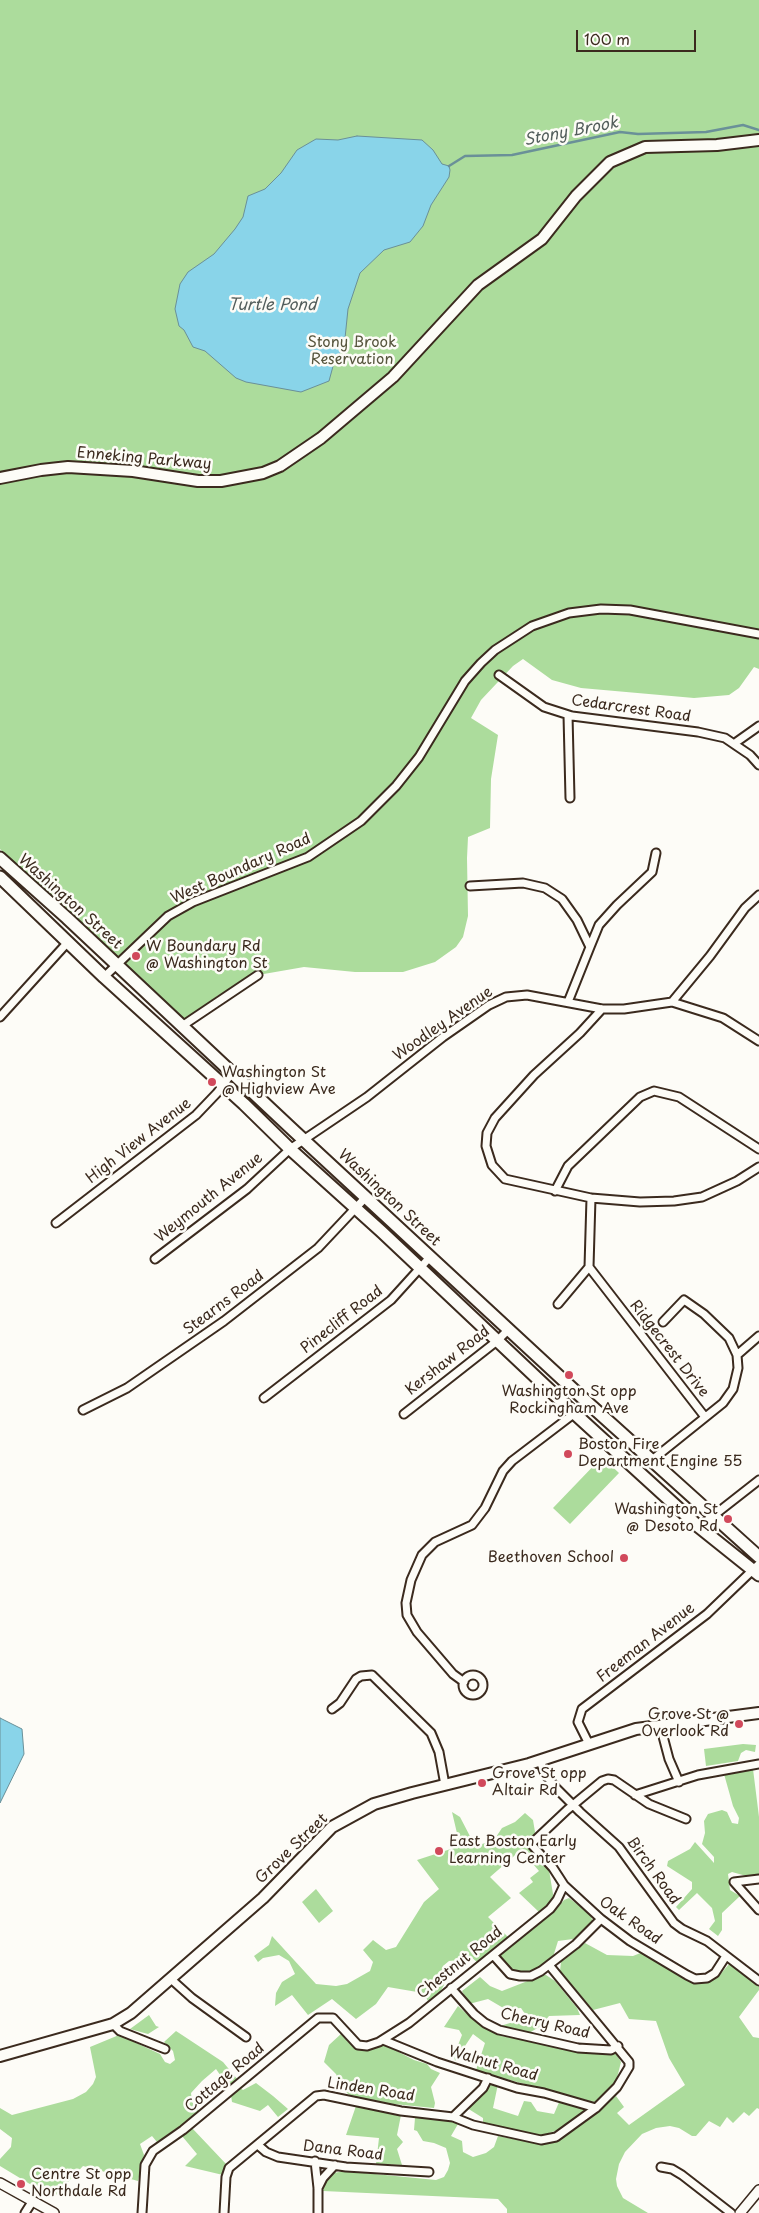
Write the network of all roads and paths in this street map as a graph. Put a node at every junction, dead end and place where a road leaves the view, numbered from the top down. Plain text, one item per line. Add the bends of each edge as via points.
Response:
1 (759, 140) edge
2 (0, 478) edge
3 (759, 634) edge
4 (499, 675) dead end
5 (568, 715) junction
6 (759, 726) edge
7 (735, 743) junction
8 (759, 765) edge
9 (570, 798) dead end
10 (656, 853) dead end
11 (0, 858) edge
12 (0, 877) edge
13 (470, 886) dead end
14 (759, 895) edge
15 (68, 942) junction
16 (590, 947) junction
17 (117, 965) junction
18 (258, 975) dead end
19 (104, 977) junction
20 (568, 1002) junction
21 (672, 1002) junction
22 (602, 1009) junction
23 (0, 1017) edge
24 (182, 1026) junction
25 (759, 1042) edge
26 (232, 1073) junction
27 (223, 1085) junction
28 (304, 1141) junction
29 (290, 1149) junction
30 (759, 1149) edge
31 (759, 1167) edge
32 (555, 1190) junction
33 (366, 1197) junction
34 (592, 1198) junction
35 (355, 1210) junction
36 (56, 1223) dead end
37 (430, 1257) junction
38 (154, 1259) dead end
39 (589, 1267) junction
40 (420, 1269) junction
41 (558, 1304) dead end
42 (663, 1322) dead end
43 (509, 1330) junction
44 (759, 1336) edge
45 (497, 1341) junction
46 (737, 1355) junction
47 (264, 1398) dead end
48 (588, 1403) junction
49 (83, 1410) dead end
50 (574, 1413) junction
51 (404, 1414) dead end
52 (705, 1417) junction
53 (652, 1460) junction
54 (759, 1480) edge
55 (714, 1516) junction
56 (699, 1527) junction
57 (759, 1557) edge
58 (757, 1570) edge
59 (464, 1682) dead end
60 (332, 1709) dead end
61 (759, 1713) edge
62 (660, 1725) junction
63 (589, 1744) junction
64 (540, 1761) junction
65 (759, 1764) edge
66 (679, 1782) junction
67 (445, 1785) junction
68 (635, 1796) junction
69 (572, 1805) junction
70 (686, 1820) dead end
71 (759, 1879) edge
72 (564, 1885) junction
73 (759, 1910) edge
74 (600, 1919) junction
75 (493, 1955) junction
76 (726, 1956) junction
77 (549, 1965) junction
78 (172, 1980) junction
79 (759, 1981) edge
80 (451, 1988) junction
81 (113, 2024) junction
82 (246, 2037) dead end
83 (384, 2040) junction
84 (361, 2046) joint
85 (618, 2046) junction
86 (165, 2050) dead end
87 (0, 2056) edge
88 (488, 2078) junction
89 (596, 2108) junction
90 (453, 2117) junction
91 (258, 2146) junction
92 (315, 2162) junction
93 (335, 2165) junction
94 (661, 2167) dead end
95 (429, 2172) dead end
96 (0, 2183) edge
97 (318, 2188) junction
98 (759, 2190) edge
99 (32, 2202) junction
100 (25, 2213) edge
101 (54, 2213) edge
102 (142, 2213) edge
103 (224, 2213) edge
104 (318, 2213) edge
105 (730, 2213) edge
106 (740, 2213) edge

1 - 2 main road, Enneking Parkway via 645,146 610,162 542,238 478,285 394,376 320,438 280,466 221,481 68,467
3 - 17 street, West Boundary Road via 630,610 569,613 532,626 496,650 470,675 419,757 396,786 361,820 308,857 193,902 168,916
4 - 5 street, Cedarcrest Road via 544,707
5 - 7 street, Cedarcrest Road via 698,732
5 - 9 street
6 - 7 street
7 - 8 street, Cedarcrest Road
10 - 16 street via 652,872 599,925
11 - 17 main road, Washington Street
12 - 15 main road, Washington Street
13 - 16 street via 523,883 545,888 562,899
14 - 21 street via 745,908
15 - 19 main road, Washington Street
15 - 23 street
16 - 20 street
17 - 19 street, West Boundary Road
17 - 24 main road, Washington Street
18 - 24 street
19 - 27 main road, Washington Street
20 - 22 street, Woodley Avenue
20 - 28 street, Woodley Avenue via 527,995 506,997 489,1005
21 - 22 street, Woodley Avenue
21 - 25 street, Woodley Avenue via 723,1018
22 - 32 street via 534,1075 495,1118 487,1133 486,1146 492,1164 505,1179
24 - 26 main road, Washington Street
26 - 27 street, High View Avenue
26 - 28 main road, Washington Street
27 - 29 main road, Washington Street
27 - 36 street, High View Avenue via 196,1115
28 - 29 street, Weymouth Avenue
28 - 33 main road, Washington Street
29 - 35 main road, Washington Street
29 - 38 street, Weymouth Avenue via 248,1189
30 - 32 street via 679,1096 654,1091 640,1097 575,1159
31 - 34 street via 702,1197 640,1202
32 - 34 street
33 - 35 street, Stearns Road
33 - 37 main road, Washington Street
34 - 39 street
35 - 40 main road, Washington Street
35 - 49 street, Stearns Road via 318,1248 224,1321 134,1383
37 - 40 street, Pinecliff Road
37 - 43 main road, Washington Street
39 - 41 street
39 - 52 street, Ridgecrest Drive
40 - 45 main road, Washington Street
40 - 47 street, Pinecliff Road via 391,1300
42 - 46 street via 684,1300 729,1338
43 - 45 street, Kershaw Road
43 - 48 main road, Washington Street
44 - 46 street
45 - 50 main road, Washington Street
45 - 51 street, Kershaw Road
46 - 52 street via 738,1368 733,1389 723,1403
48 - 50 street
48 - 53 main road, Washington Street
50 - 56 main road, Washington Street
50 - 59 street via 512,1461 503,1472 486,1508 472,1525 435,1542 422,1555 411,1580 407,1615 416,1632
52 - 53 street, Ridgecrest Drive
53 - 55 main road, Washington Street
54 - 55 street
55 - 56 street
55 - 57 main road, Washington Street
56 - 58 main road, Washington Street
58 - 63 street, Freeman Avenue via 707,1614 582,1710 578,1722
60 - 67 street via 356,1679 372,1675 431,1733 439,1752
61 - 62 main road, Grove Street
62 - 63 main road, Grove Street
62 - 66 street via 667,1755
63 - 64 main road, Grove Street
64 - 67 main road, Grove Street
64 - 69 street, Birch Road via 552,1784
65 - 66 street via 698,1775
66 - 68 street
67 - 78 main road, Grove Street via 374,1804 332,1827 263,1898
68 - 69 street via 608,1779
68 - 70 street
69 - 72 street, Oak Road via 531,1844
69 - 76 street, Birch Road via 620,1847 674,1922 707,1940
71 - 73 street via 734,1882
72 - 74 street, Oak Road
72 - 75 street, Chestnut Road via 550,1908
74 - 76 street, Oak Road via 636,1945 694,1978 707,1978 715,1973
74 - 77 street
75 - 77 street via 515,1976 530,1976
75 - 80 street, Chestnut Road
76 - 79 street, Birch Road
77 - 85 street
78 - 81 main road, Grove Street
78 - 82 street
80 - 83 street, Chestnut Road
80 - 85 street, Cherry Road via 474,2014 499,2030 578,2048 611,2050
81 - 86 street via 120,2031
81 - 87 main road, Grove Street
83 - 84 street, Chestnut Road
83 - 88 street, Walnut Road via 430,2060
84 - 102 street, Cottage Road via 352,2041 333,2018 318,2018 184,2130 153,2151 145,2165
85 - 89 street via 629,2067 617,2087
88 - 89 street, Walnut Road
88 - 90 street
89 - 90 street, Linden Road via 547,2140 473,2125
90 - 91 street, Linden Road via 401,2111 320,2095 312,2098
91 - 92 street, Dana Road via 274,2156
91 - 103 street, Linden Road via 227,2171
92 - 93 street, Dana Road
92 - 97 street
93 - 95 street, Dana Road
93 - 97 street
94 - 105 street via 682,2175
96 - 99 street
97 - 104 street
98 - 106 street
99 - 100 street
99 - 101 street

